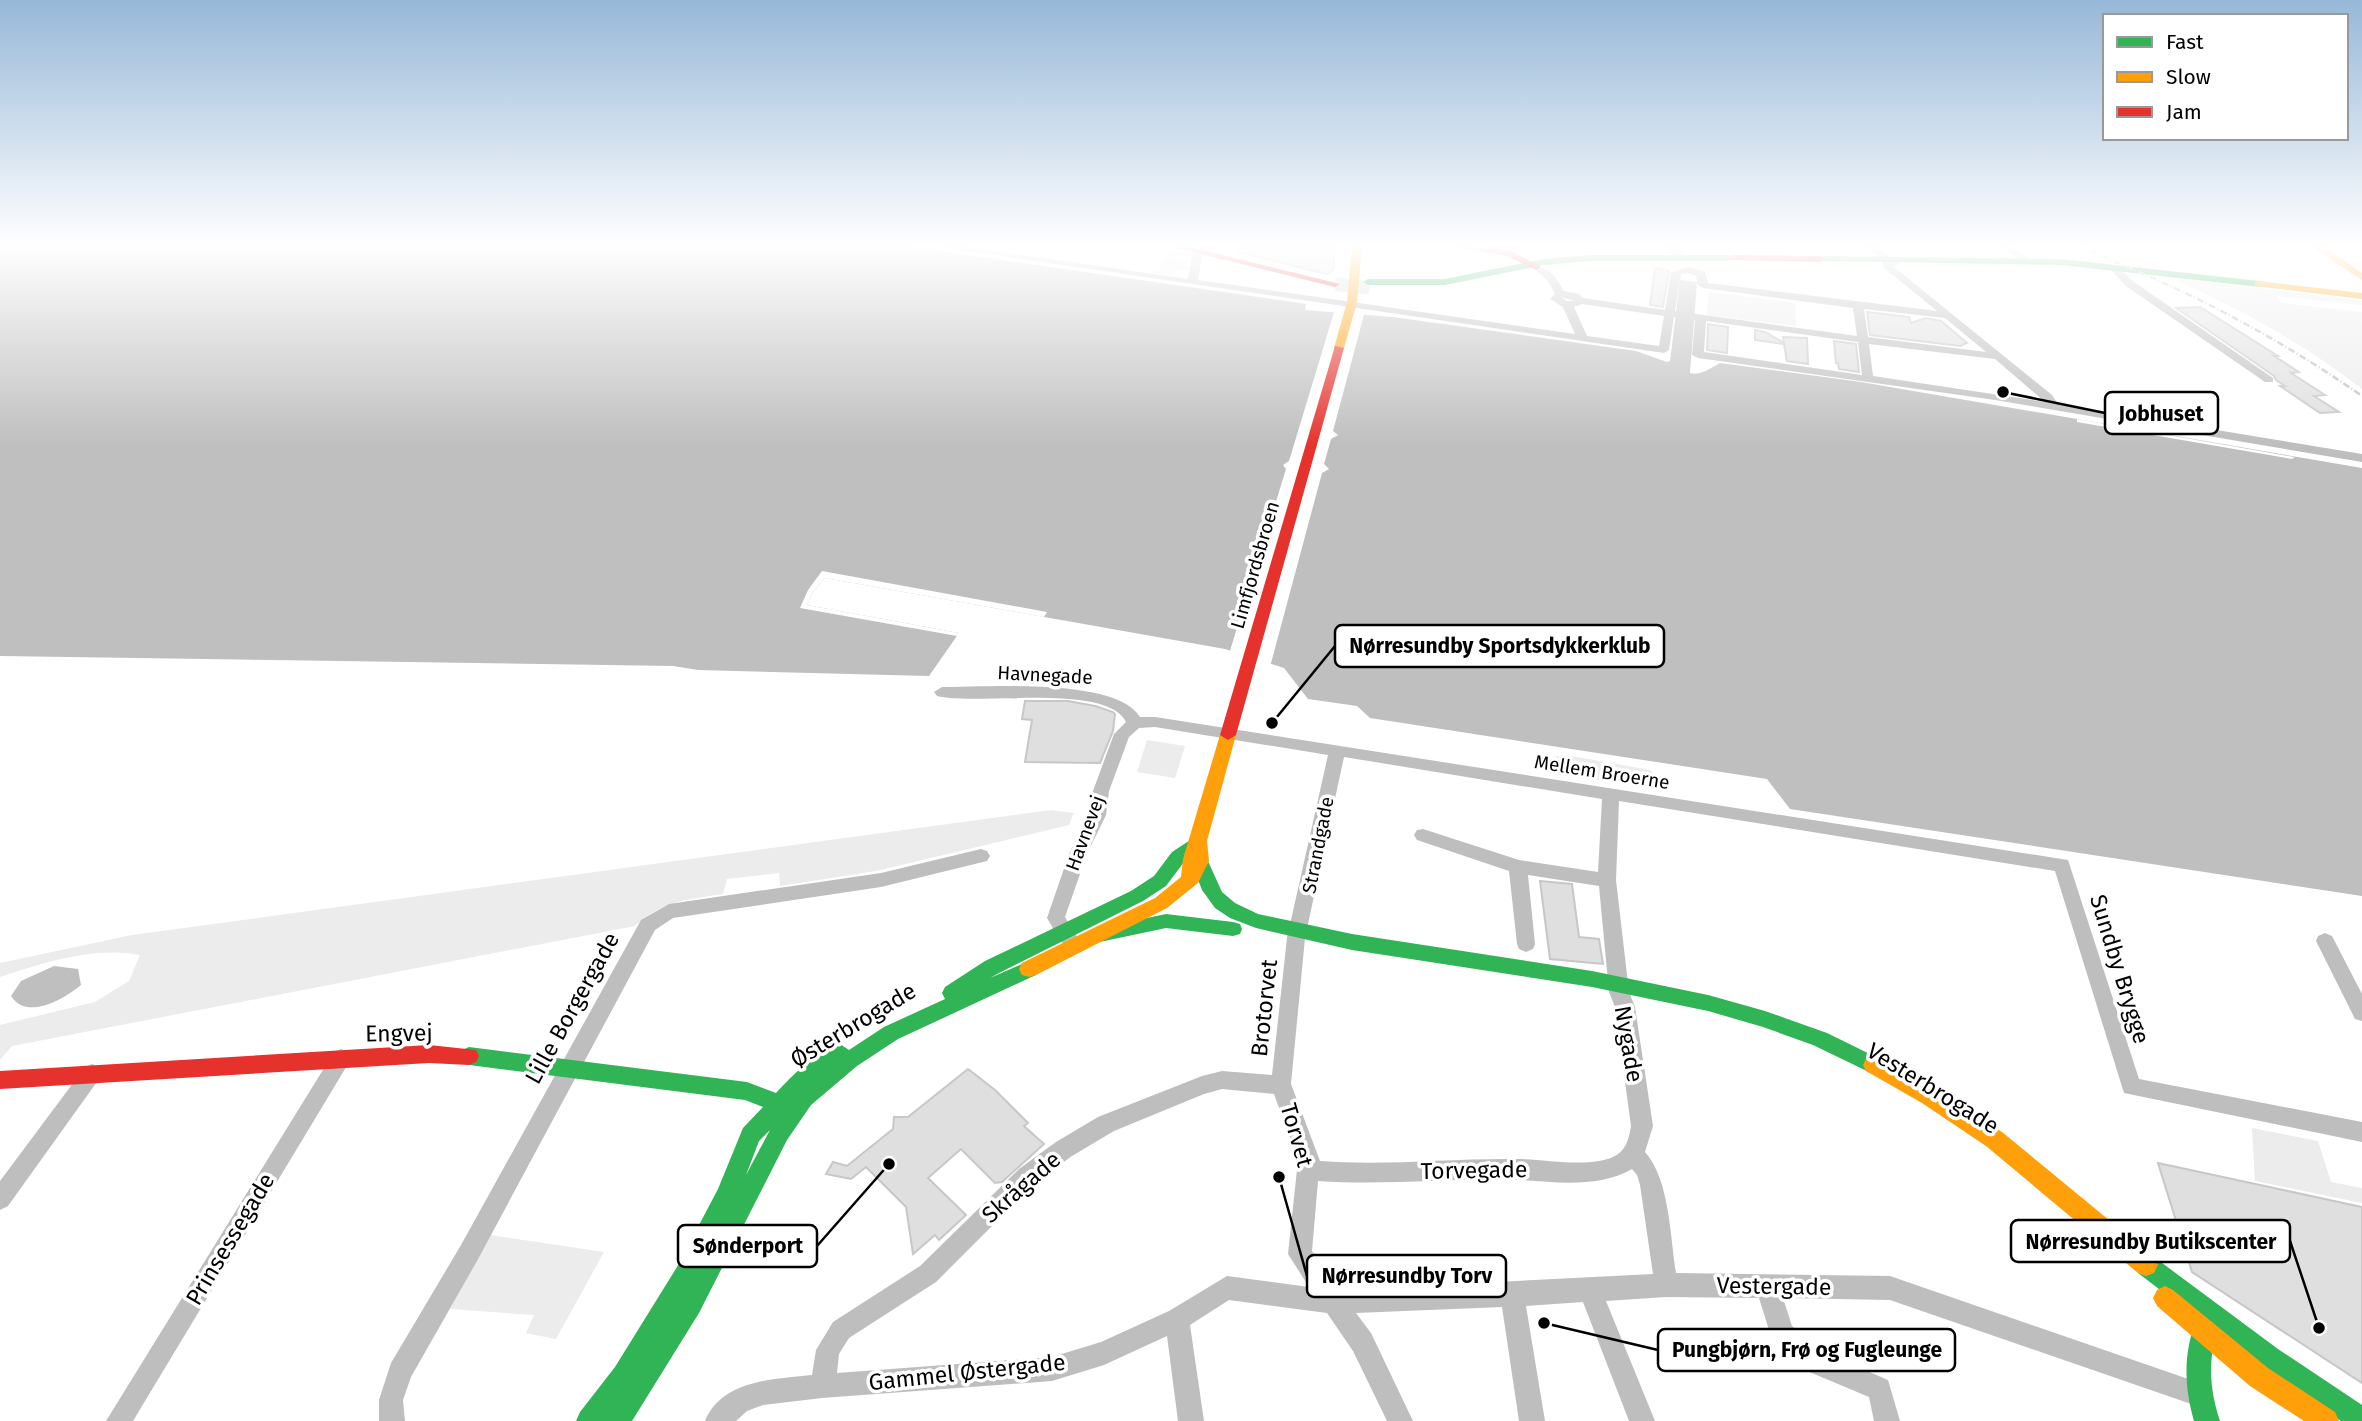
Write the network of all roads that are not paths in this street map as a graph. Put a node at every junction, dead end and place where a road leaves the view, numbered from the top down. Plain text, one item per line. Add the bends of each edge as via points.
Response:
1 (1349, 313) edge
2 (1407, 313) edge
3 (1572, 313) edge
4 (1671, 313) edge
5 (1673, 313) edge
6 (1858, 313) edge
7 (1932, 313) edge
8 (2172, 313) edge
9 (1949, 315) joint
10 (1698, 317) junction
11 (1583, 339) junction
12 (1862, 339) junction
13 (1997, 356) junction
14 (1868, 379) junction
15 (2269, 380) dead end
16 (2054, 407) junction
17 (2362, 458) edge
18 (942, 692) dead end
19 (1135, 723) junction
20 (1337, 752) junction
21 (1611, 795) junction
22 (1423, 835) dead end
23 (1198, 840) junction
24 (981, 856) dead end
25 (1201, 864) junction
26 (2062, 865) joint
27 (1518, 867) junction
28 (1607, 880) junction
29 (1195, 894) junction
30 (1233, 929) junction
31 (1297, 934) junction
32 (1095, 936) junction
33 (1069, 938) junction
34 (2325, 941) dead end
35 (1526, 944) dead end
36 (1619, 989) junction
37 (2362, 1013) edge
38 (341, 1058) junction
39 (569, 1067) junction
40 (92, 1073) junction
41 (0, 1080) edge
42 (1281, 1084) junction
43 (777, 1104) junction
44 (793, 1111) junction
45 (2362, 1132) edge
46 (1633, 1154) junction
47 (1309, 1170) junction
48 (0, 1199) edge
49 (1666, 1285) junction
50 (1767, 1286) junction
51 (1590, 1290) junction
52 (1512, 1295) junction
53 (1334, 1302) junction
54 (2209, 1314) junction
55 (1177, 1319) junction
56 (2204, 1333) junction
57 (822, 1386) junction
58 (2197, 1394) junction
59 (2362, 1420) edge
60 (119, 1421) edge
61 (392, 1421) edge
62 (589, 1421) edge
63 (618, 1421) edge
64 (718, 1421) edge
65 (1191, 1421) edge
66 (1401, 1421) edge
67 (1532, 1421) edge
68 (1642, 1421) edge
69 (1887, 1421) edge
70 (2207, 1421) edge
71 (2326, 1421) edge

1 - 23 main road, Limfjordsbroen
2 - 11 street
3 - 11 street
4 - 11 street via 1664,350
5 - 10 street
6 - 12 street
7 - 9 street
8 - 15 street
9 - 13 street
10 - 12 street
10 - 14 street via 1698,355
12 - 13 street
12 - 14 street
13 - 16 street
14 - 16 street
16 - 17 street
18 - 19 street, Havnegade via 1056,694 1103,700 1124,708
19 - 20 street, Mellem Broerne via 1155,722
19 - 33 street, Havnevej via 1122,734 1097,815 1056,918
20 - 21 street, Mellem Broerne
20 - 31 street, Strandgade
21 - 26 street, Mellem Broerne
21 - 28 street, Nygade
22 - 27 street
23 - 25 main road, Limfjordsbroen
23 - 29 main road via 1192,859
23 - 33 main road, Østerbrogade via 1147,890
24 - 39 street, Lille Borgergade via 881,880 668,911 648,925
25 - 29 main road, Østerbrogade
25 - 31 main road, Vesterbrogade via 1210,894 1223,906
26 - 45 street, Sundby Brygge via 2132,1087
27 - 28 street
27 - 35 street
28 - 36 street, Nygade
29 - 30 main road, Vesterbrogade
29 - 32 main road, Østerbrogade via 1161,903
30 - 31 main road, Vesterbrogade via 1260,936
30 - 32 main road via 1166,920
31 - 36 main road, Vesterbrogade
31 - 42 street, Brotorvet
32 - 33 main road, Østerbrogade
33 - 43 main road, Østerbrogade via 992,967 959,990 855,1044 806,1076
33 - 44 main road, Østerbrogade via 953,1006 891,1033 834,1072
34 - 37 street
36 - 46 street, Nygade via 1642,1126
36 - 54 main road, Vesterbrogade via 1668,993 1805,1033 1929,1096 1994,1139
36 - 56 main road, Vesterbrogade via 1802,1043 1922,1105 2021,1177
38 - 39 main road, Engvej via 429,1054
38 - 40 main road, Engvej
38 - 60 street, Prinsessegade
39 - 43 main road, Engvej via 747,1091
39 - 61 street, Lille Borgergade via 401,1372 391,1400
40 - 41 main road, Engvej
40 - 48 street
42 - 47 street, Torvet
42 - 57 street, Skrågade via 1222,1080 1202,1085 1106,1124 1064,1149 1027,1176 928,1273 841,1330 828,1350
43 - 44 main road, Engvej
43 - 62 main road, Østerbrogade via 746,1145 727,1195 685,1275 624,1376
44 - 63 main road, Østerbrogade via 691,1305
46 - 47 street, Torvegade via 1623,1164 1606,1170 1345,1174
46 - 49 street via 1647,1170 1651,1185
47 - 53 street, Torvet via 1300,1254
49 - 50 street, Vestergade
49 - 51 street, Vestergade
50 - 58 street, Vestergade via 1890,1288
50 - 69 street via 1782,1334 1816,1362 1879,1389
51 - 52 street, Vestergade
51 - 68 street
52 - 53 street, Vestergade
52 - 67 street
53 - 55 street, Gammel Østergade via 1227,1288
53 - 66 street, Torvet via 1362,1342
54 - 56 main road
54 - 59 main road
55 - 57 street, Gammel Østergade via 1104,1353 1052,1369
55 - 65 street
56 - 58 main road via 2194,1363
56 - 71 main road via 2259,1377
57 - 64 street, Gammel Østergade via 738,1401
58 - 70 main road

